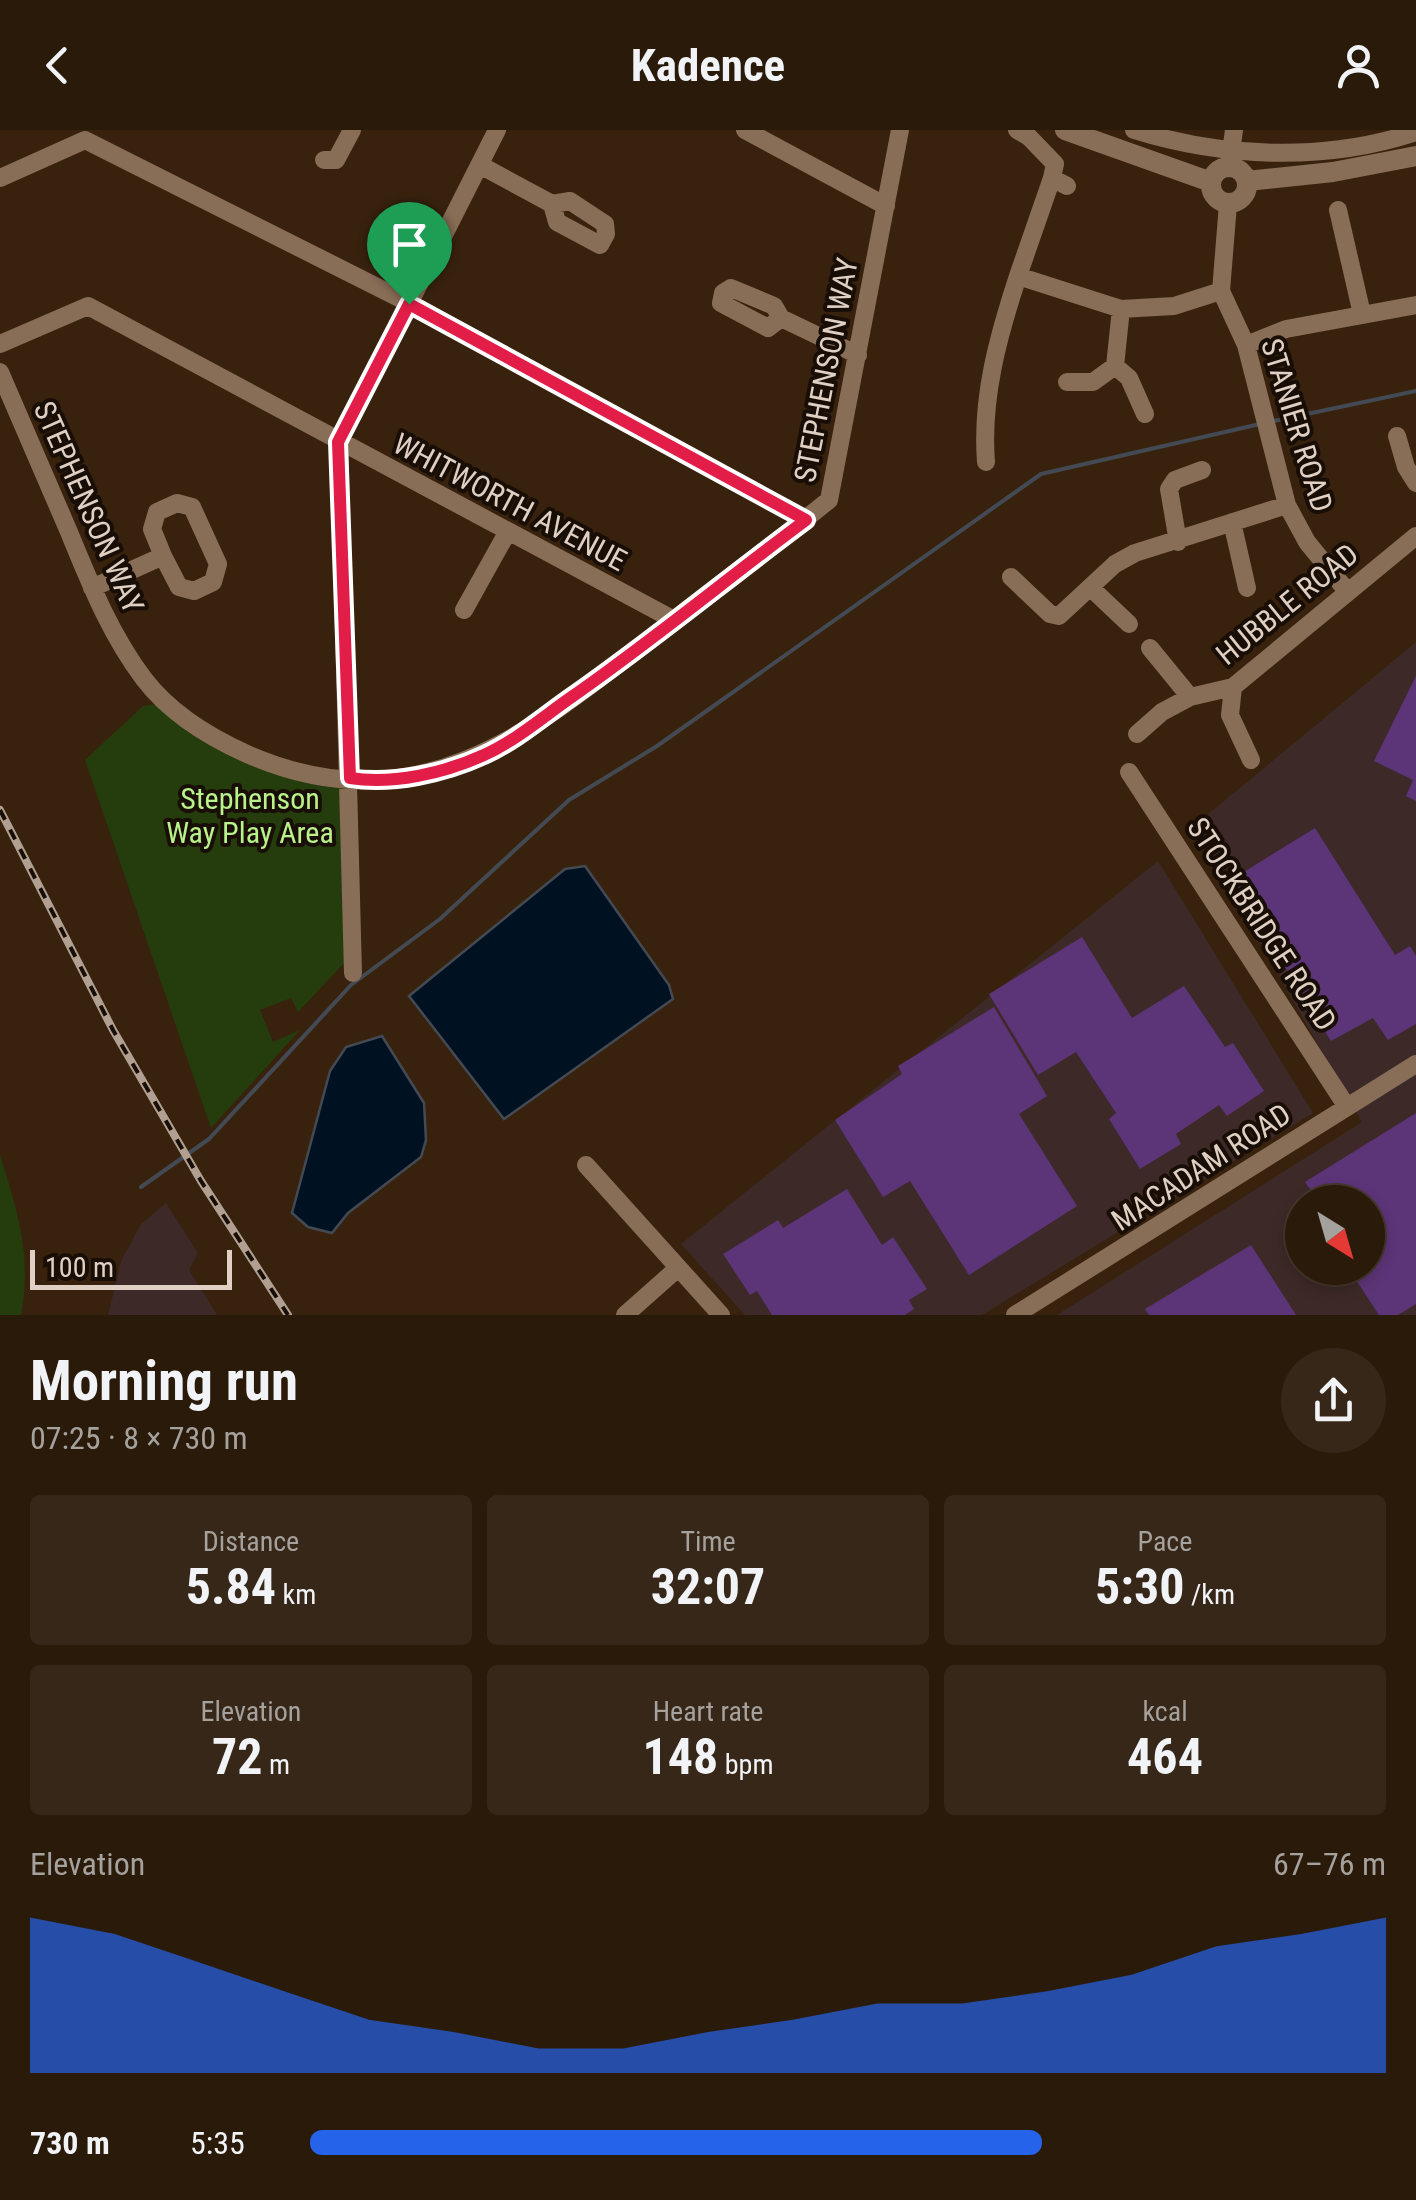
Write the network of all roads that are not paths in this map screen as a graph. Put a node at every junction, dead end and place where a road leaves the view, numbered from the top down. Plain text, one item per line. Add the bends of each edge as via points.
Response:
1 (352, 130) edge
2 (498, 130) edge
3 (745, 130) edge
4 (900, 130) edge
5 (1017, 130) edge
6 (1065, 130) edge
7 (1134, 130) edge
8 (1234, 130) edge
9 (1416, 132) edge
10 (84, 135) edge
11 (1374, 142) junction
12 (1416, 156) edge
13 (1230, 159) junction
14 (324, 160) dead end
15 (480, 165) junction
16 (1378, 165) junction
17 (0, 178) edge
18 (1211, 182) junction
19 (1248, 182) junction
20 (552, 204) dead end
21 (1228, 204) junction
22 (886, 206) junction
23 (1338, 210) dead end
24 (1018, 276) junction
25 (1222, 290) junction
26 (409, 304) junction
27 (1416, 304) edge
28 (1121, 310) junction
29 (1362, 314) junction
30 (781, 318) dead end
31 (0, 344) edge
32 (1246, 345) junction
33 (858, 355) junction
34 (1115, 366) junction
35 (0, 372) edge
36 (1067, 382) dead end
37 (1146, 414) dead end
38 (1396, 436) dead end
39 (338, 442) junction
40 (986, 462) dead end
41 (1202, 470) dead end
42 (1416, 483) edge
43 (1287, 505) junction
44 (806, 520) junction
45 (1232, 522) junction
46 (507, 533) junction
47 (1416, 536) edge
48 (1178, 542) junction
49 (163, 556) junction
50 (1011, 577) dead end
51 (92, 588) junction
52 (1090, 588) junction
53 (1247, 588) dead end
54 (1347, 591) junction
55 (464, 610) dead end
56 (674, 620) junction
57 (1129, 624) dead end
58 (1150, 648) dead end
59 (1233, 687) junction
60 (1190, 696) junction
61 (1137, 734) dead end
62 (1251, 760) dead end
63 (1129, 772) dead end
64 (350, 778) junction
65 (353, 974) dead end
66 (1416, 1064) edge
67 (1346, 1107) junction
68 (586, 1165) dead end
69 (678, 1268) junction
70 (624, 1315) edge
71 (721, 1315) edge
72 (1015, 1315) edge

1 - 14 street via 336,160
2 - 15 street
3 - 22 street
4 - 22 street, STEPHENSON WAY
5 - 24 street via 1055,164 1059,182
6 - 18 street
7 - 13 street
8 - 13 street
9 - 11 street
10 - 17 street
10 - 26 street
11 - 13 street
11 - 16 street
12 - 16 street
13 - 18 street
13 - 19 street
15 - 20 street
15 - 26 street
16 - 19 street
18 - 21 street via 1216,198
19 - 21 street via 1243,198
21 - 25 street, STANIER ROAD
22 - 33 street, STEPHENSON WAY
23 - 29 street
24 - 28 street
24 - 40 street via 987,397
25 - 28 street via 1174,306
25 - 32 street, STANIER ROAD
26 - 39 street
26 - 44 street
27 - 29 street
28 - 34 street
29 - 32 street
30 - 33 street
31 - 39 street, WHITWORTH AVENUE via 88,306
32 - 43 street, STANIER ROAD
33 - 44 street, STEPHENSON WAY via 834,485 829,500
34 - 36 street via 1092,382
34 - 37 street via 1129,378
35 - 51 street, STEPHENSON WAY
38 - 42 street
39 - 46 street, WHITWORTH AVENUE
39 - 64 street
41 - 48 street via 1175,480 1170,490
43 - 45 street
43 - 54 street, STANIER ROAD
44 - 56 street, STEPHENSON WAY
45 - 48 street
45 - 53 street
46 - 55 street
46 - 56 street, WHITWORTH AVENUE
47 - 54 street, HUBBLE ROAD
48 - 52 street via 1135,553
49 - 49 street via 152,529 157,512 178,503 192,507 218,564 213,582 194,592 178,587
49 - 51 street
50 - 52 street via 1060,616
51 - 64 street, STEPHENSON WAY via 145,680 192,724 274,766
52 - 57 street
54 - 59 street, HUBBLE ROAD
56 - 64 street, STEPHENSON WAY via 483,756 408,777
58 - 60 street
59 - 60 street, HUBBLE ROAD
59 - 62 street via 1230,715
60 - 61 street, HUBBLE ROAD
63 - 67 street, STOCKBRIDGE ROAD
64 - 65 street
66 - 67 street, MACADAM ROAD
67 - 72 street, MACADAM ROAD
68 - 69 street
69 - 70 street
69 - 71 street

